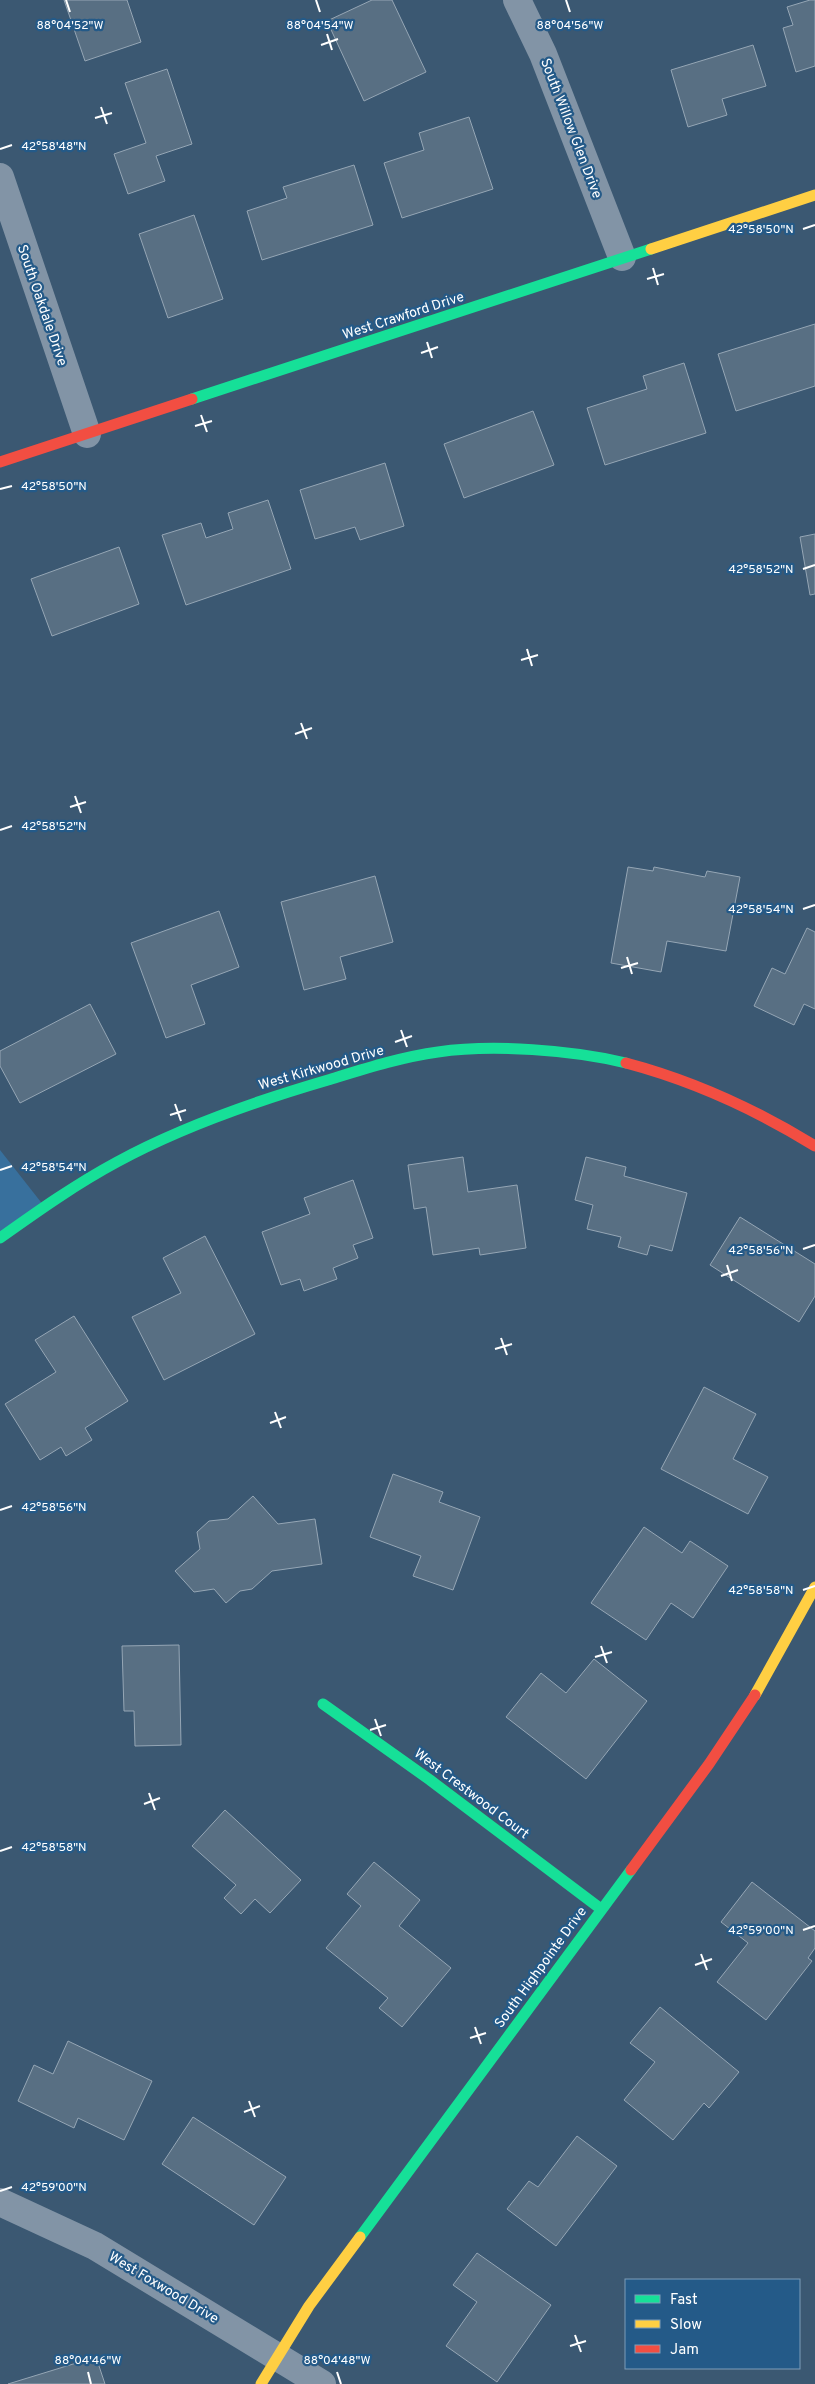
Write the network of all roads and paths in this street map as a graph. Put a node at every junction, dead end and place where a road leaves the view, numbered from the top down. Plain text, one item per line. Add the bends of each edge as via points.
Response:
1 (518, 0) edge
2 (0, 177) edge
3 (815, 194) edge
4 (622, 257) junction
5 (87, 434) junction
6 (0, 462) edge
7 (815, 1146) edge
8 (0, 1238) edge
9 (815, 1587) edge
10 (322, 1704) dead end
11 (601, 1909) junction
12 (0, 2202) edge
13 (278, 2359) junction
14 (261, 2384) edge
15 (322, 2384) edge

1 - 4 street, South Willow Glen Drive via 543,54
2 - 5 street, South Oakdale Drive
3 - 4 street, West Crawford Drive
4 - 5 street, West Crawford Drive
5 - 6 street, West Crawford Drive
7 - 8 street, West Kirkwood Drive via 701,1085 641,1065 575,1053 510,1049 440,1052 379,1065 272,1096 193,1126 108,1166
9 - 11 street, South Highpointe Drive via 750,1702 705,1769
10 - 11 street, West Crestwood Court via 430,1780
11 - 13 street, South Highpointe Drive via 309,2306
12 - 13 street, West Foxwood Drive via 95,2246 181,2296
13 - 14 street, South Highpointe Drive
13 - 15 street, West Foxwood Drive

